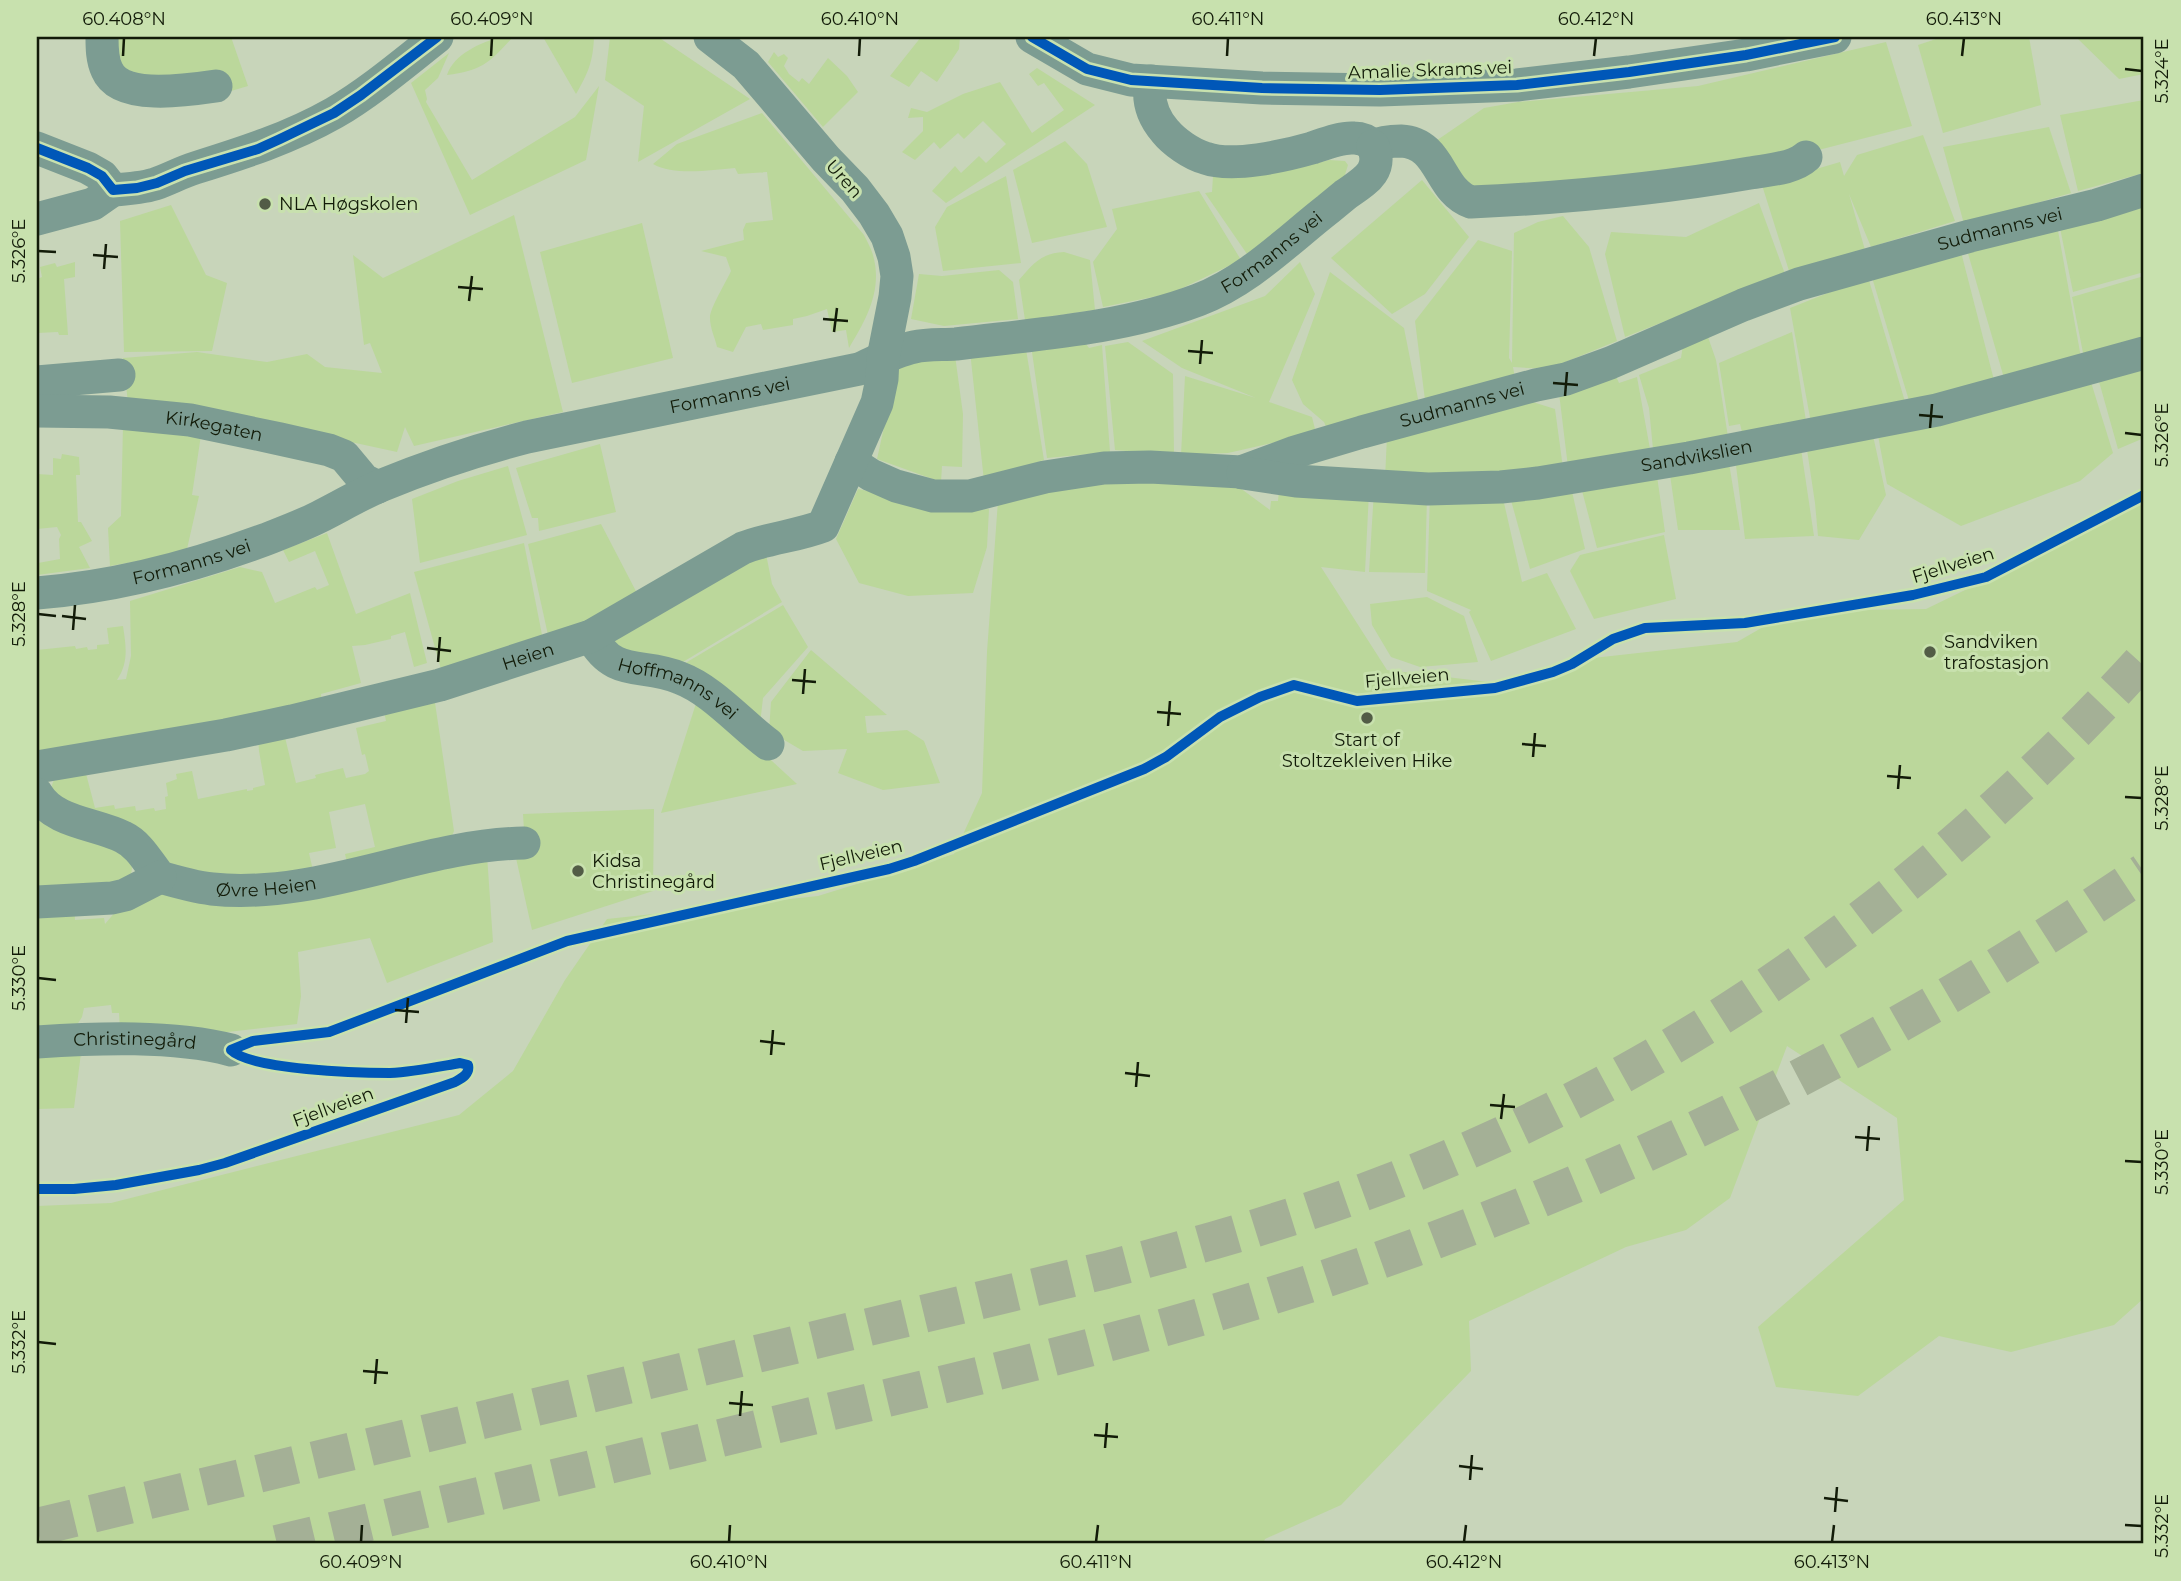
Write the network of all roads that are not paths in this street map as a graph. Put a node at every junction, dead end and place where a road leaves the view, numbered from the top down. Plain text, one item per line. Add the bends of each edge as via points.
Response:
1 (102, 37) edge
2 (437, 37) edge
3 (710, 37) edge
4 (1032, 37) edge
5 (1835, 37) edge
6 (1151, 81) junction
7 (216, 86) dead end
8 (1373, 146) junction
9 (37, 148) edge
10 (1806, 157) dead end
11 (113, 190) junction
12 (2144, 190) edge
13 (37, 219) edge
14 (2144, 353) edge
15 (883, 358) junction
16 (119, 376) dead end
17 (37, 382) edge
18 (37, 411) edge
19 (851, 461) junction
20 (1241, 472) junction
21 (378, 487) junction
22 (37, 593) edge
23 (590, 636) junction
24 (768, 744) dead end
25 (37, 767) edge
26 (37, 794) edge
27 (524, 843) dead end
28 (160, 877) junction
29 (37, 902) edge
30 (37, 1042) edge
31 (231, 1050) dead end

1 - 7 street via 106,69 119,83 158,92
2 - 11 street via 334,113 289,135 157,183
3 - 15 street, Uren via 771,92 855,189 887,236 897,276
4 - 6 street, Amalie Skrams vei via 1087,69
5 - 6 street, Amalie Skrams vei via 1706,62 1504,86 1347,90
6 - 8 street via 1149,102 1161,126 1170,137 1206,159 1250,160 1353,138
8 - 10 street via 1398,141 1427,150 1452,189 1471,202 1599,193 1714,178 1779,168
8 - 15 street, Formanns vei via 1376,167 1371,176 1255,268 1200,299 1126,321 915,347
9 - 11 street via 88,168
11 - 13 street via 93,204
12 - 20 street, Sudmanns vei via 1799,284 1566,379 1362,432
14 - 20 street, Sandvikslien via 1937,410 1538,483 1428,489
15 - 19 street, Heien via 877,403
15 - 21 street, Formanns vei via 859,369 480,449
16 - 17 street
18 - 21 street, Kirkegaten via 109,412 190,421 280,439 344,457 364,480
19 - 20 street, Sudmanns vei via 896,486 933,496 970,496 1104,468
19 - 23 street, Heien via 823,526 743,548
21 - 22 street, Formanns vei via 315,519 200,562 102,585
23 - 24 street, Hoffmanns vei via 603,656 618,665 680,677 704,691
23 - 25 street, Heien via 440,685 292,721
26 - 28 street via 58,815 126,838
27 - 28 street, Øvre Heien via 482,845 284,887 213,889
28 - 29 street via 112,898
30 - 31 street, Christinegård via 110,1038

